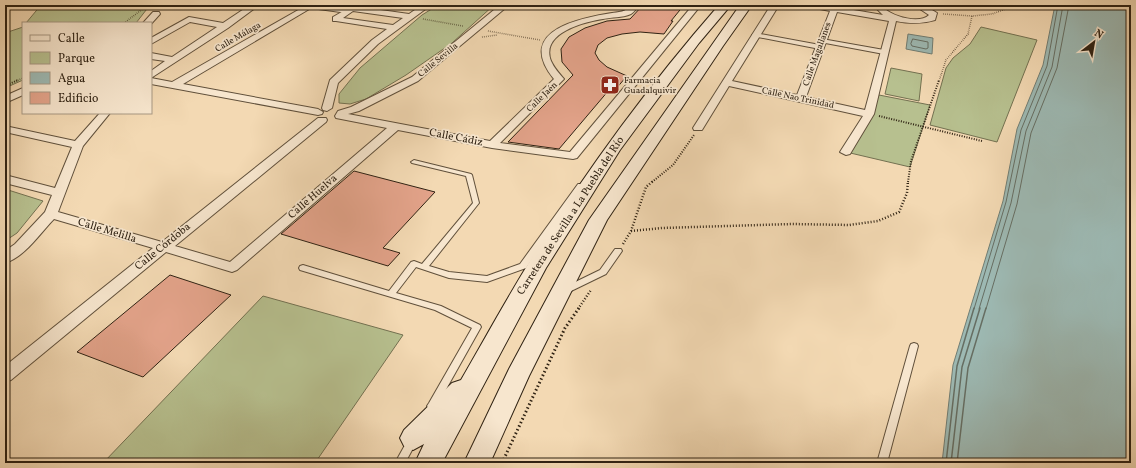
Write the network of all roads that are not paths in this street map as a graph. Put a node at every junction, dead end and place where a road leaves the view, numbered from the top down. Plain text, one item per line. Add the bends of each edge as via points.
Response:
1 (255, 5) edge
2 (312, 5) edge
3 (427, 5) edge
4 (505, 5) edge
5 (635, 5) edge
6 (697, 5) edge
7 (725, 5) edge
8 (746, 5) edge
9 (775, 5) edge
10 (810, 5) edge
11 (883, 5) edge
12 (918, 5) edge
13 (834, 10) junction
14 (348, 11) junction
15 (156, 14) dead end
16 (410, 17) junction
17 (895, 18) junction
18 (148, 22) edge
19 (225, 26) junction
20 (394, 28) junction
21 (756, 35) junction
22 (152, 40) edge
23 (821, 44) junction
24 (884, 52) junction
25 (152, 56) edge
26 (173, 60) junction
27 (152, 74) edge
28 (152, 81) edge
29 (726, 82) junction
30 (174, 86) junction
31 (22, 92) edge
32 (801, 98) junction
33 (5, 100) edge
34 (104, 114) edge
35 (322, 114) junction
36 (341, 114) junction
37 (869, 114) junction
38 (395, 127) junction
39 (698, 128) road end
40 (5, 129) edge
41 (78, 145) junction
42 (492, 145) junction
43 (613, 148) junction
44 (846, 152) dead end
45 (414, 162) dead end
46 (5, 179) edge
47 (59, 193) junction
48 (51, 214) junction
49 (163, 247) junction
50 (618, 251) road end
51 (5, 258) edge
52 (232, 267) joint
53 (424, 267) junction
54 (303, 268) dead end
55 (561, 292) junction
56 (391, 294) junction
57 (914, 346) dead end
58 (5, 375) edge
59 (476, 375) junction
60 (413, 438) junction
61 (400, 463) edge
62 (428, 463) edge
63 (476, 463) edge
64 (882, 463) edge

1 - 19 street
2 - 14 street
2 - 30 street, Calle Málaga
3 - 16 street
4 - 36 street, Calle Sevilla via 415,79
5 - 42 street, Calle Jaén via 627,13 571,25 548,41 545,51 547,62 559,79
6 - 42 street, Calle Cádiz via 573,156
7 - 43 main road, Carretera de Sevilla a La Puebla del Río via 695,40
8 - 55 main road via 598,220
9 - 21 street
10 - 13 street
11 - 17 street via 881,9
12 - 17 street via 933,12 932,18 921,21
13 - 17 street
13 - 23 street, Calle Magallanes
14 - 16 street via 352,8
14 - 20 street via 336,19
15 - 18 street
16 - 20 street
17 - 24 street
19 - 22 street via 189,20
19 - 26 street
20 - 35 street via 375,42 333,82
21 - 23 street
21 - 29 street
23 - 24 street
23 - 32 street, Calle Magallanes
24 - 37 street
25 - 26 street
26 - 27 street
28 - 30 street
29 - 32 street, Calle Nao Trinidad
29 - 39 street
30 - 35 street
31 - 33 street
32 - 37 street, Calle Nao Trinidad
34 - 41 street
35 - 36 street, Calle Sevilla via 328,120
35 - 49 street, Calle Córdoba
36 - 38 street, Calle Cádiz
37 - 44 street
38 - 42 street, Calle Cádiz
38 - 52 street, Calle Huelva
40 - 41 street
41 - 47 street
43 - 53 lane via 587,175 523,266 487,279 449,275
43 - 59 main road, Carretera de Sevilla a La Puebla del Río via 537,266
45 - 53 lane via 469,175 476,203
46 - 47 street
47 - 48 street
48 - 49 street, Calle Melilla
48 - 51 street via 20,247
49 - 52 street, Calle Melilla
49 - 58 street, Calle Córdoba
50 - 55 lane via 603,272
53 - 56 lane via 414,264
54 - 56 lane
55 - 63 main road via 517,376
56 - 60 lane via 438,308 477,327
57 - 64 lane
59 - 60 main road
59 - 62 main road, Carretera de Sevilla a La Puebla del Río
60 - 61 lane

